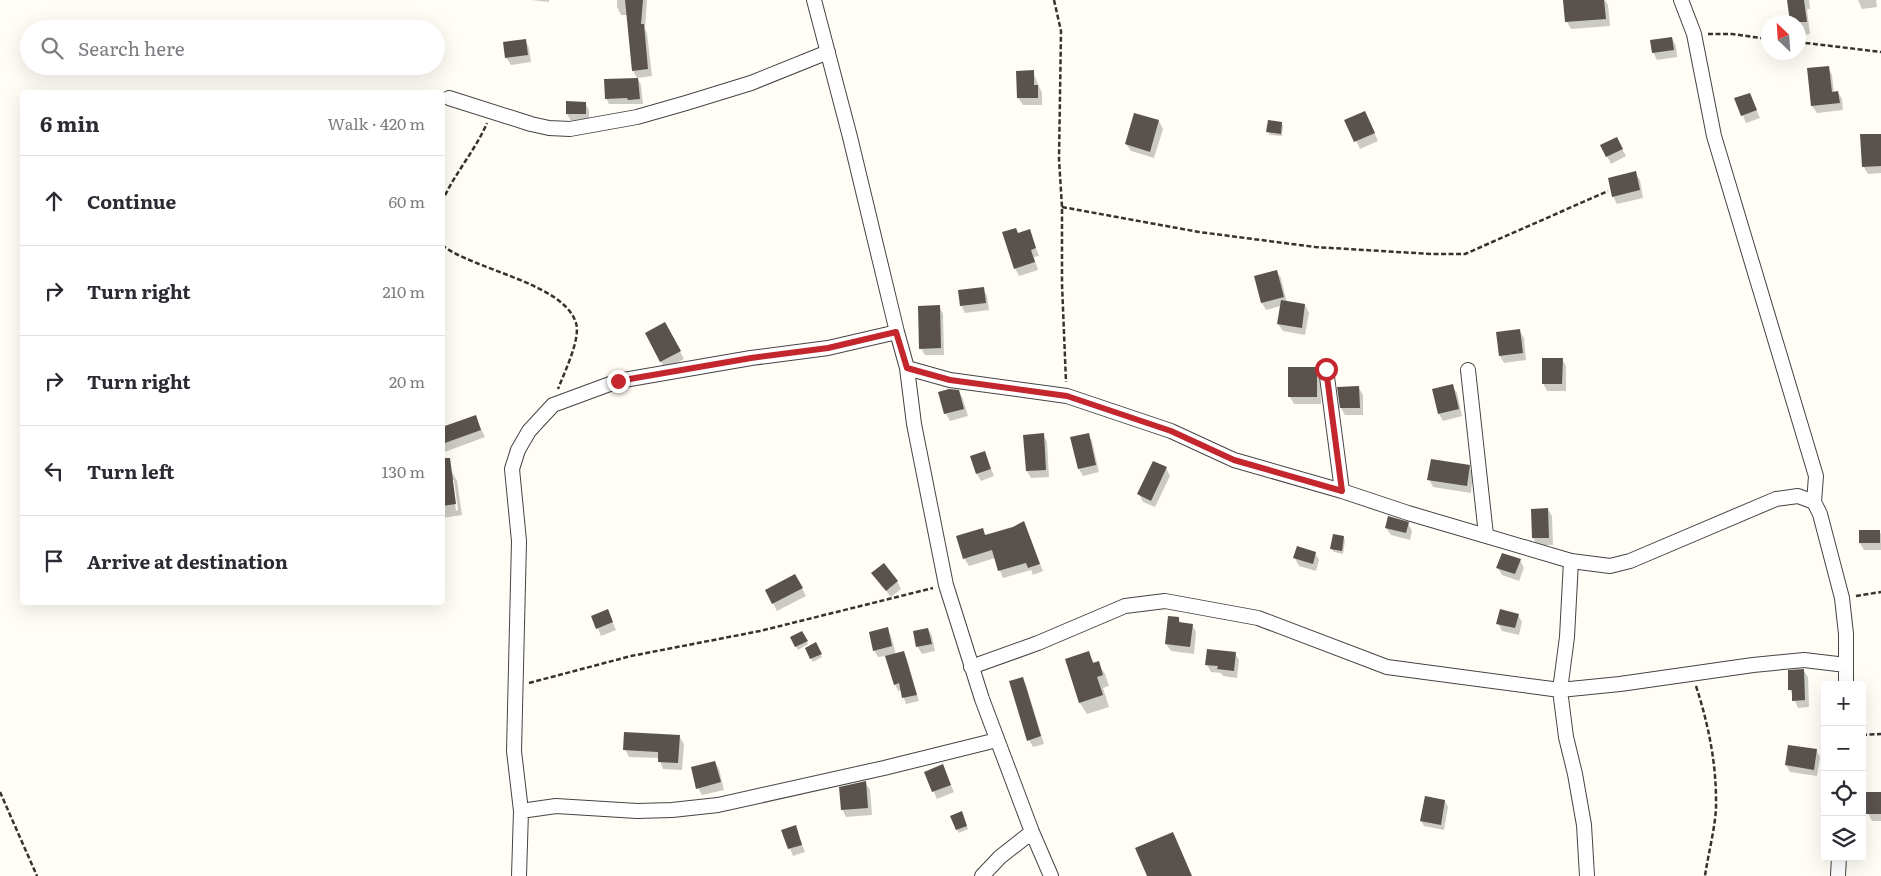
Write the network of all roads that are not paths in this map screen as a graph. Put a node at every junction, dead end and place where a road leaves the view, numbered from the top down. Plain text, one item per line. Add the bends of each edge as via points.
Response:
1 (814, 0) edge
2 (1681, 0) edge
3 (828, 52) junction
4 (449, 98) dead end
5 (896, 332) junction
6 (907, 368) junction
7 (1326, 369) dead end
8 (1468, 370) dead end
9 (1342, 491) junction
10 (1814, 502) junction
11 (1486, 536) junction
12 (1571, 561) junction
13 (1846, 665) junction
14 (971, 667) junction
15 (1846, 681) edge
16 (1560, 690) junction
17 (997, 740) junction
18 (521, 811) junction
19 (1032, 832) junction
20 (1839, 861) edge
21 (519, 876) edge
22 (982, 876) edge
23 (1051, 876) edge
24 (1587, 876) edge
25 (1838, 876) edge

1 - 3 street
2 - 10 street via 1694,34 1714,136 1816,476
3 - 4 street via 742,86 637,117 570,129 549,128
3 - 5 street
5 - 6 street
5 - 18 street via 828,348 618,381 553,405 528,431 512,469 519,541 514,751
6 - 9 street via 950,380 1067,396 1171,431 1234,460
6 - 14 street via 916,434 946,585
7 - 9 street
8 - 11 street
9 - 11 street
10 - 12 street via 1798,496 1776,499 1630,561 1610,566
10 - 13 street via 1842,598
11 - 12 street
12 - 16 street
13 - 15 street
13 - 16 street via 1804,660
14 - 16 street via 1125,606 1165,601 1258,618 1387,667
14 - 17 street
16 - 24 street via 1584,825
17 - 18 street via 718,805 637,811 556,806
17 - 19 street
18 - 21 street
19 - 22 street
19 - 23 street
20 - 25 street

